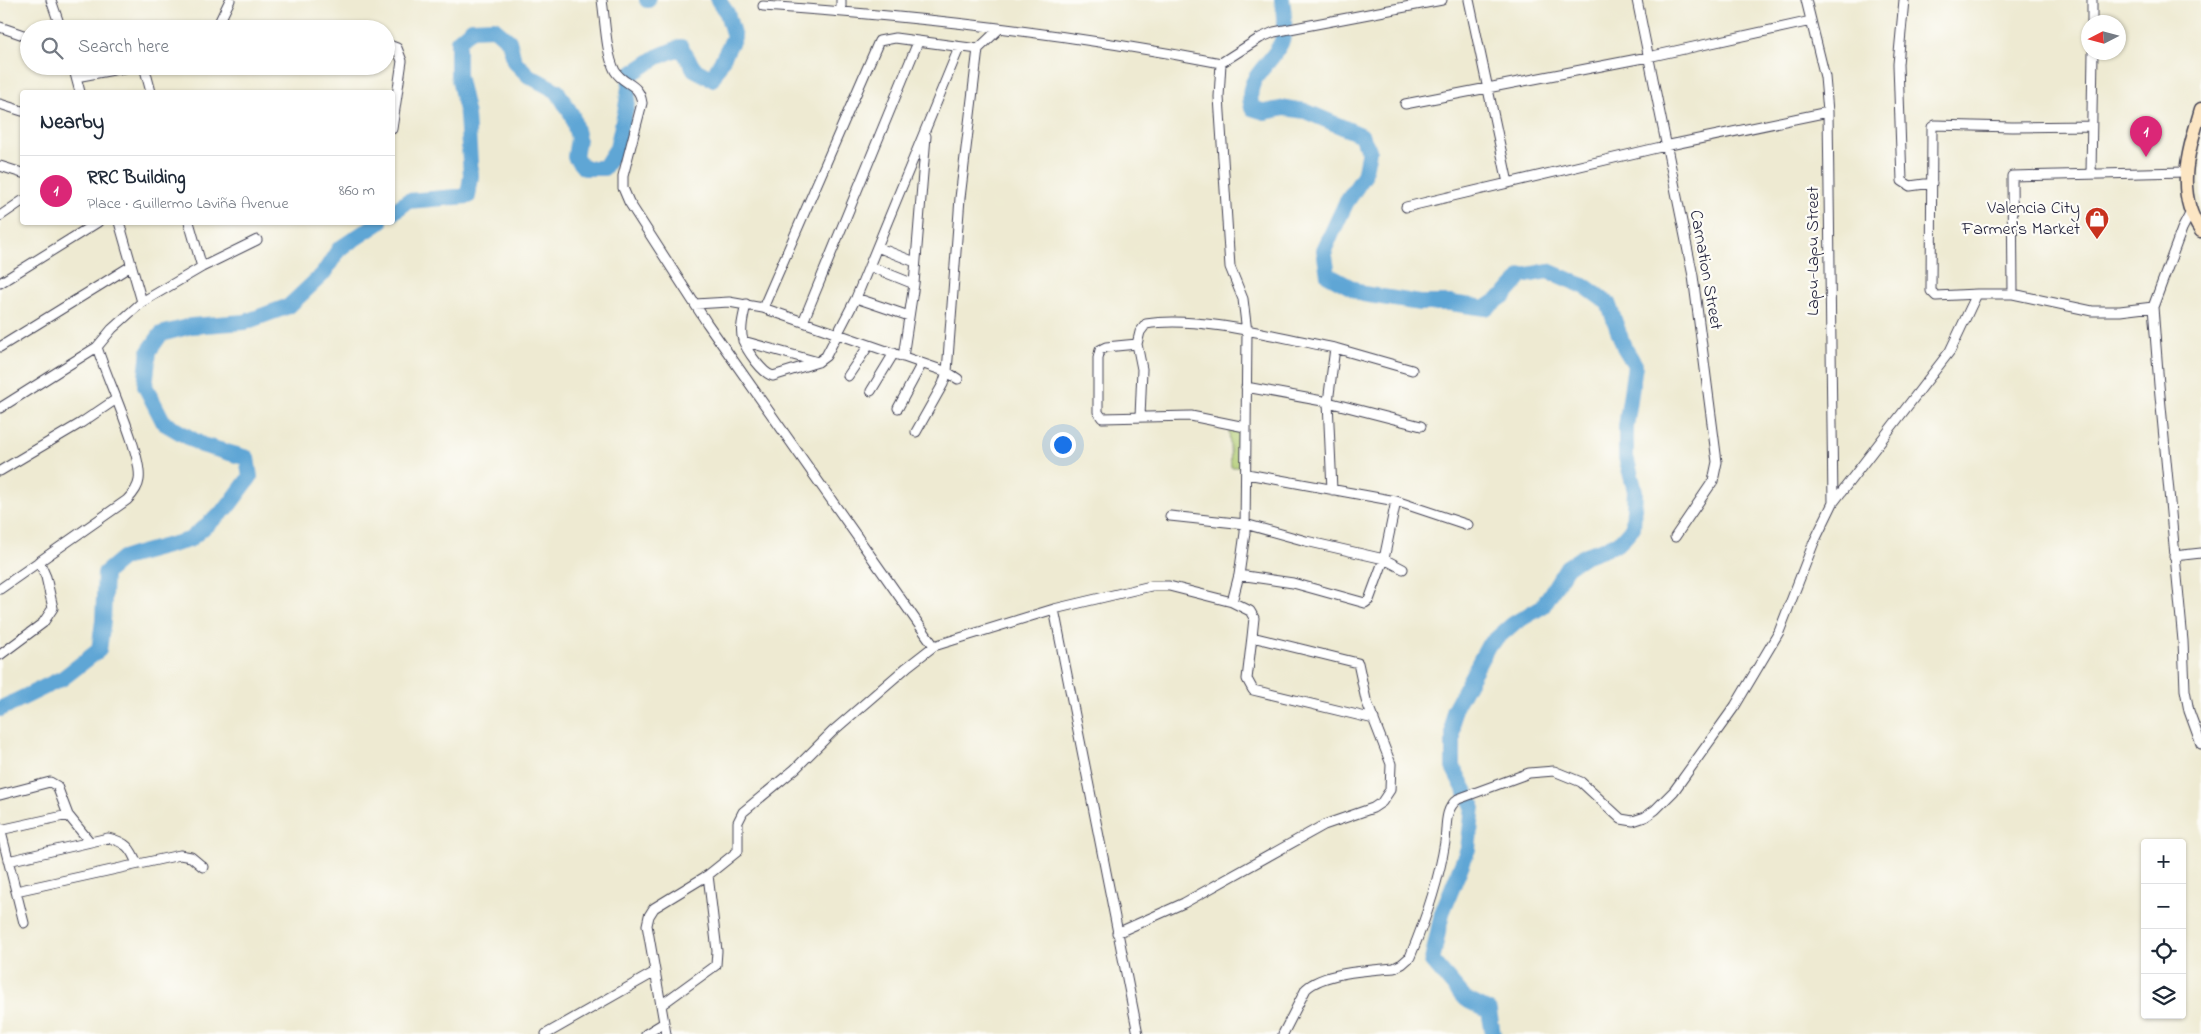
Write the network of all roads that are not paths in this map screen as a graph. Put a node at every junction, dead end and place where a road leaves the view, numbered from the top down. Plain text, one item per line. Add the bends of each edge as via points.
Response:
1 (51, 0) edge
2 (230, 0) edge
3 (602, 0) edge
4 (842, 0) edge
5 (1442, 0) edge
6 (1469, 0) edge
7 (1637, 0) edge
8 (1806, 0) edge
9 (1904, 0) edge
10 (2092, 0) edge
11 (763, 6) dead end
12 (841, 11) junction
13 (2092, 15) edge
14 (58, 20) edge
15 (220, 20) edge
16 (1811, 21) junction
17 (0, 27) edge
18 (998, 30) junction
19 (20, 34) edge
20 (918, 42) junction
21 (395, 47) edge
22 (959, 48) junction
23 (978, 49) junction
24 (1648, 57) junction
25 (2092, 60) edge
26 (1221, 63) junction
27 (87, 75) edge
28 (146, 75) edge
29 (76, 77) joint
30 (1487, 89) junction
31 (79, 90) edge
32 (150, 90) edge
33 (0, 104) edge
34 (1404, 104) dead end
35 (20, 109) edge
36 (395, 109) edge
37 (2201, 109) edge
38 (1828, 112) junction
39 (926, 126) junction
40 (2090, 126) junction
41 (1665, 146) junction
42 (0, 166) edge
43 (20, 172) edge
44 (2185, 172) junction
45 (2091, 174) junction
46 (1508, 183) junction
47 (1932, 183) junction
48 (20, 202) edge
49 (1406, 207) dead end
50 (2191, 212) junction
51 (0, 216) edge
52 (93, 225) edge
53 (120, 225) edge
54 (189, 225) edge
55 (2201, 231) edge
56 (257, 240) dead end
57 (877, 247) junction
58 (915, 262) junction
59 (131, 266) junction
60 (869, 266) junction
61 (202, 267) junction
62 (0, 283) edge
63 (914, 284) junction
64 (1977, 294) junction
65 (2013, 294) junction
66 (856, 298) junction
67 (142, 302) junction
68 (695, 304) junction
69 (746, 304) junction
70 (2154, 306) junction
71 (763, 308) junction
72 (909, 316) junction
73 (803, 322) junction
74 (1247, 332) junction
75 (838, 335) junction
76 (743, 341) junction
77 (1137, 344) junction
78 (869, 345) junction
79 (0, 346) edge
80 (97, 347) junction
81 (1335, 348) junction
82 (898, 355) junction
83 (818, 362) junction
84 (921, 364) junction
85 (1412, 370) dead end
86 (947, 372) junction
87 (848, 376) dead end
88 (958, 379) dead end
89 (1246, 387) junction
90 (871, 391) dead end
91 (115, 400) junction
92 (1328, 402) junction
93 (0, 408) edge
94 (898, 408) dead end
95 (1140, 417) junction
96 (1421, 426) dead end
97 (1245, 427) junction
98 (916, 432) dead end
99 (0, 471) edge
100 (1247, 474) junction
101 (1332, 490) junction
102 (1396, 501) junction
103 (1833, 503) junction
104 (1170, 516) dead end
105 (1245, 524) junction
106 (1468, 525) dead end
107 (1675, 537) dead end
108 (2201, 552) edge
109 (2174, 556) junction
110 (1384, 559) junction
111 (39, 561) junction
112 (1403, 569) dead end
113 (1239, 575) junction
114 (0, 588) edge
115 (1232, 602) junction
116 (1054, 609) junction
117 (1252, 637) junction
118 (934, 646) junction
119 (0, 655) edge
120 (1374, 719) junction
121 (2197, 719) edge
122 (2201, 744) edge
123 (0, 795) edge
124 (68, 815) junction
125 (0, 829) edge
126 (90, 842) junction
127 (8, 861) junction
128 (137, 864) junction
129 (203, 867) dead end
130 (708, 875) junction
131 (16, 891) junction
132 (24, 923) dead end
133 (1117, 934) junction
134 (655, 972) junction
135 (661, 1005) junction
136 (664, 1023) junction
137 (546, 1034) edge
138 (646, 1034) edge
139 (666, 1034) edge
140 (1138, 1034) edge
141 (1283, 1034) edge

1 - 14 street
2 - 15 street
3 - 68 street via 613,66 622,79 637,88 642,103 623,176 623,188
4 - 12 street
5 - 26 street via 1274,32
6 - 30 street
7 - 24 street, Carnation Street
8 - 16 street, Lapu-Lapu Street
9 - 47 street via 1898,86 1902,181 1910,186
10 - 13 street
11 - 12 street
12 - 18 street
16 - 24 street
16 - 38 street, Lapu-Lapu Street via 1825,77
17 - 19 street
18 - 23 street
18 - 26 street via 1137,46
20 - 22 street
20 - 71 street via 886,38 875,45
20 - 73 street
21 - 36 street via 402,61
22 - 23 street
22 - 39 street
23 - 86 street via 960,198
24 - 30 street
24 - 41 street, Carnation Street
25 - 40 street
26 - 74 street via 1219,96 1230,267 1243,299
27 - 29 street
28 - 32 street
29 - 31 street
30 - 34 street
30 - 46 street
33 - 35 street
37 - 44 main road
38 - 41 street
38 - 103 street, Lapu-Lapu Street
39 - 57 street
39 - 58 street
40 - 45 street
40 - 47 street via 2012,128 1935,125 1932,128
41 - 46 street
41 - 107 street, Carnation Street via 1693,276 1716,462 1713,481
42 - 43 street
44 - 45 street
44 - 50 main road
45 - 65 street via 2012,176
46 - 49 street
47 - 64 street via 1931,291 1936,296
48 - 51 street
50 - 55 main road
50 - 70 street via 2182,228
52 - 62 street
53 - 59 street
54 - 61 street
56 - 61 street
57 - 58 street
57 - 60 street
58 - 63 street
59 - 67 street
59 - 79 street
60 - 63 street
60 - 66 street
61 - 67 street
63 - 72 street
64 - 65 street
64 - 103 street via 1950,351
65 - 70 street via 2092,311
66 - 72 street
66 - 75 street
67 - 80 street
68 - 69 street
68 - 118 street
69 - 71 street
69 - 76 street
70 - 109 street
71 - 73 street
72 - 82 street
73 - 75 street
74 - 77 street via 1215,326 1150,324 1143,326
74 - 81 street
74 - 89 street
75 - 78 street
75 - 83 street via 831,350
76 - 83 street
76 - 83 street via 769,375
77 - 95 street via 1142,370
77 - 95 street via 1100,350 1098,406 1100,415 1105,419
78 - 82 street
78 - 87 street
80 - 91 street
80 - 93 street
81 - 85 street
81 - 92 street
82 - 84 street
82 - 90 street
84 - 86 street
84 - 94 street
86 - 88 street
86 - 98 street
89 - 92 street
89 - 97 street
91 - 99 street
91 - 111 street via 135,450 139,479 136,490 128,500
92 - 96 street
92 - 101 street
95 - 97 street via 1191,416
97 - 100 street
100 - 101 street
100 - 105 street
101 - 102 street
102 - 106 street
102 - 110 street
103 - 141 street via 1773,644 1735,706 1674,791 1655,810 1633,821 1621,819 1581,782 1554,771 1529,773 1458,799 1448,810 1436,882 1410,957 1394,968 1338,975 1312,983
104 - 105 street
105 - 110 street
105 - 113 street
108 - 109 street
109 - 121 street via 2185,690
110 - 112 street
110 - 113 street via 1365,603 1293,583
111 - 114 street
111 - 119 street via 53,608 43,623
113 - 115 street
115 - 116 street via 1169,586 1151,586
115 - 117 street via 1252,614
116 - 118 street
116 - 133 street
117 - 120 street via 1358,663
117 - 120 street via 1247,679 1253,690
118 - 130 street via 743,812 738,822 738,851
120 - 133 street via 1391,764 1390,790 1382,802 1324,825 1184,903
121 - 122 street
123 - 124 street via 50,782 57,786
124 - 125 street
124 - 126 street
125 - 127 street
126 - 127 street
126 - 128 street via 108,838 122,841 131,850
127 - 131 street
128 - 129 street via 180,855 191,857
128 - 131 street
130 - 134 street via 663,902 649,916 647,925
130 - 135 street via 716,965
131 - 132 street
133 - 140 street
134 - 135 street
134 - 137 street
135 - 136 street
136 - 138 street
136 - 139 street

